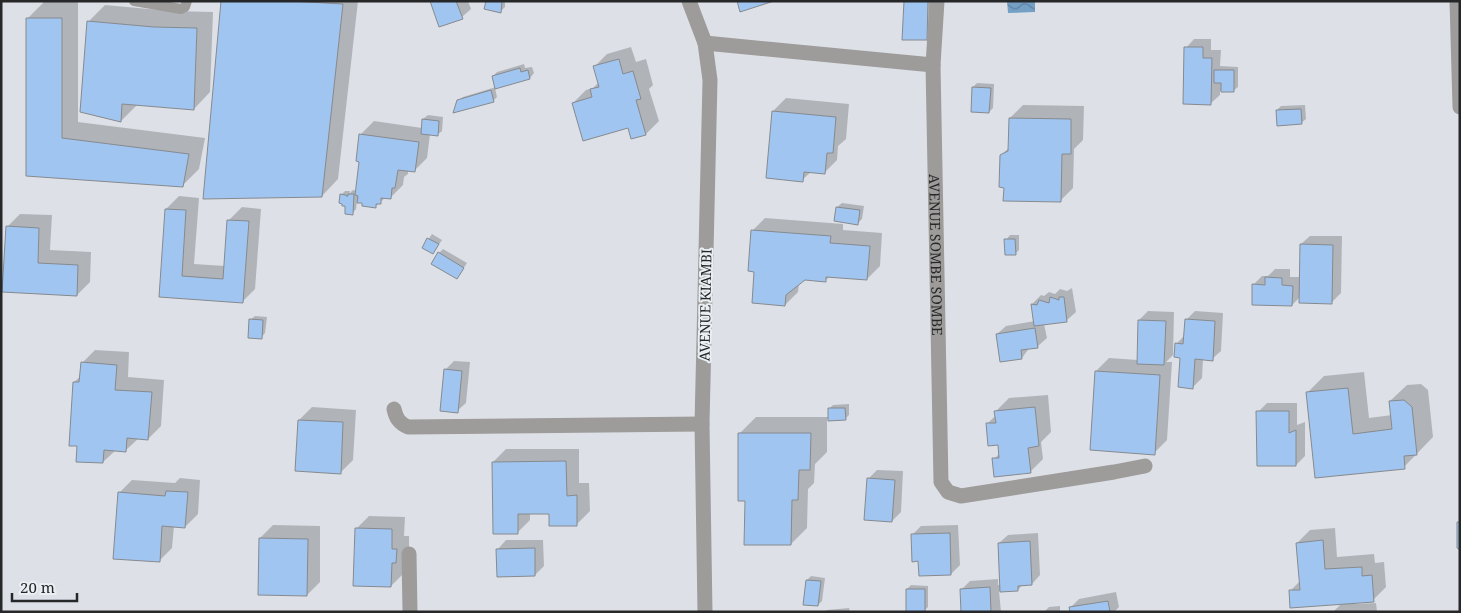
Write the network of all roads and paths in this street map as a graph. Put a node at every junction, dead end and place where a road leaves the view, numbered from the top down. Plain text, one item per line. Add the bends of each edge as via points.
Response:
1 (134, 1) edge
2 (187, 1) edge
3 (689, 1) edge
4 (937, 1) edge
5 (1457, 1) edge
6 (705, 43) junction
7 (933, 65) junction
8 (1460, 107) edge
9 (394, 409) dead end
10 (702, 424) junction
11 (1144, 466) dead end
12 (409, 554) dead end
13 (410, 612) edge
14 (705, 612) edge

1 - 2 lane via 181,9
3 - 6 street, AVENUE KIAMBI
4 - 7 street, AVENUE SOMBE SOMBE
5 - 8 street
6 - 7 street
6 - 10 street, AVENUE KIAMBI via 710,80
7 - 11 street, AVENUE SOMBE SOMBE via 941,482 948,492 961,496
9 - 10 street via 396,418 408,427
10 - 14 street, AVENUE KIAMBI
12 - 13 street

